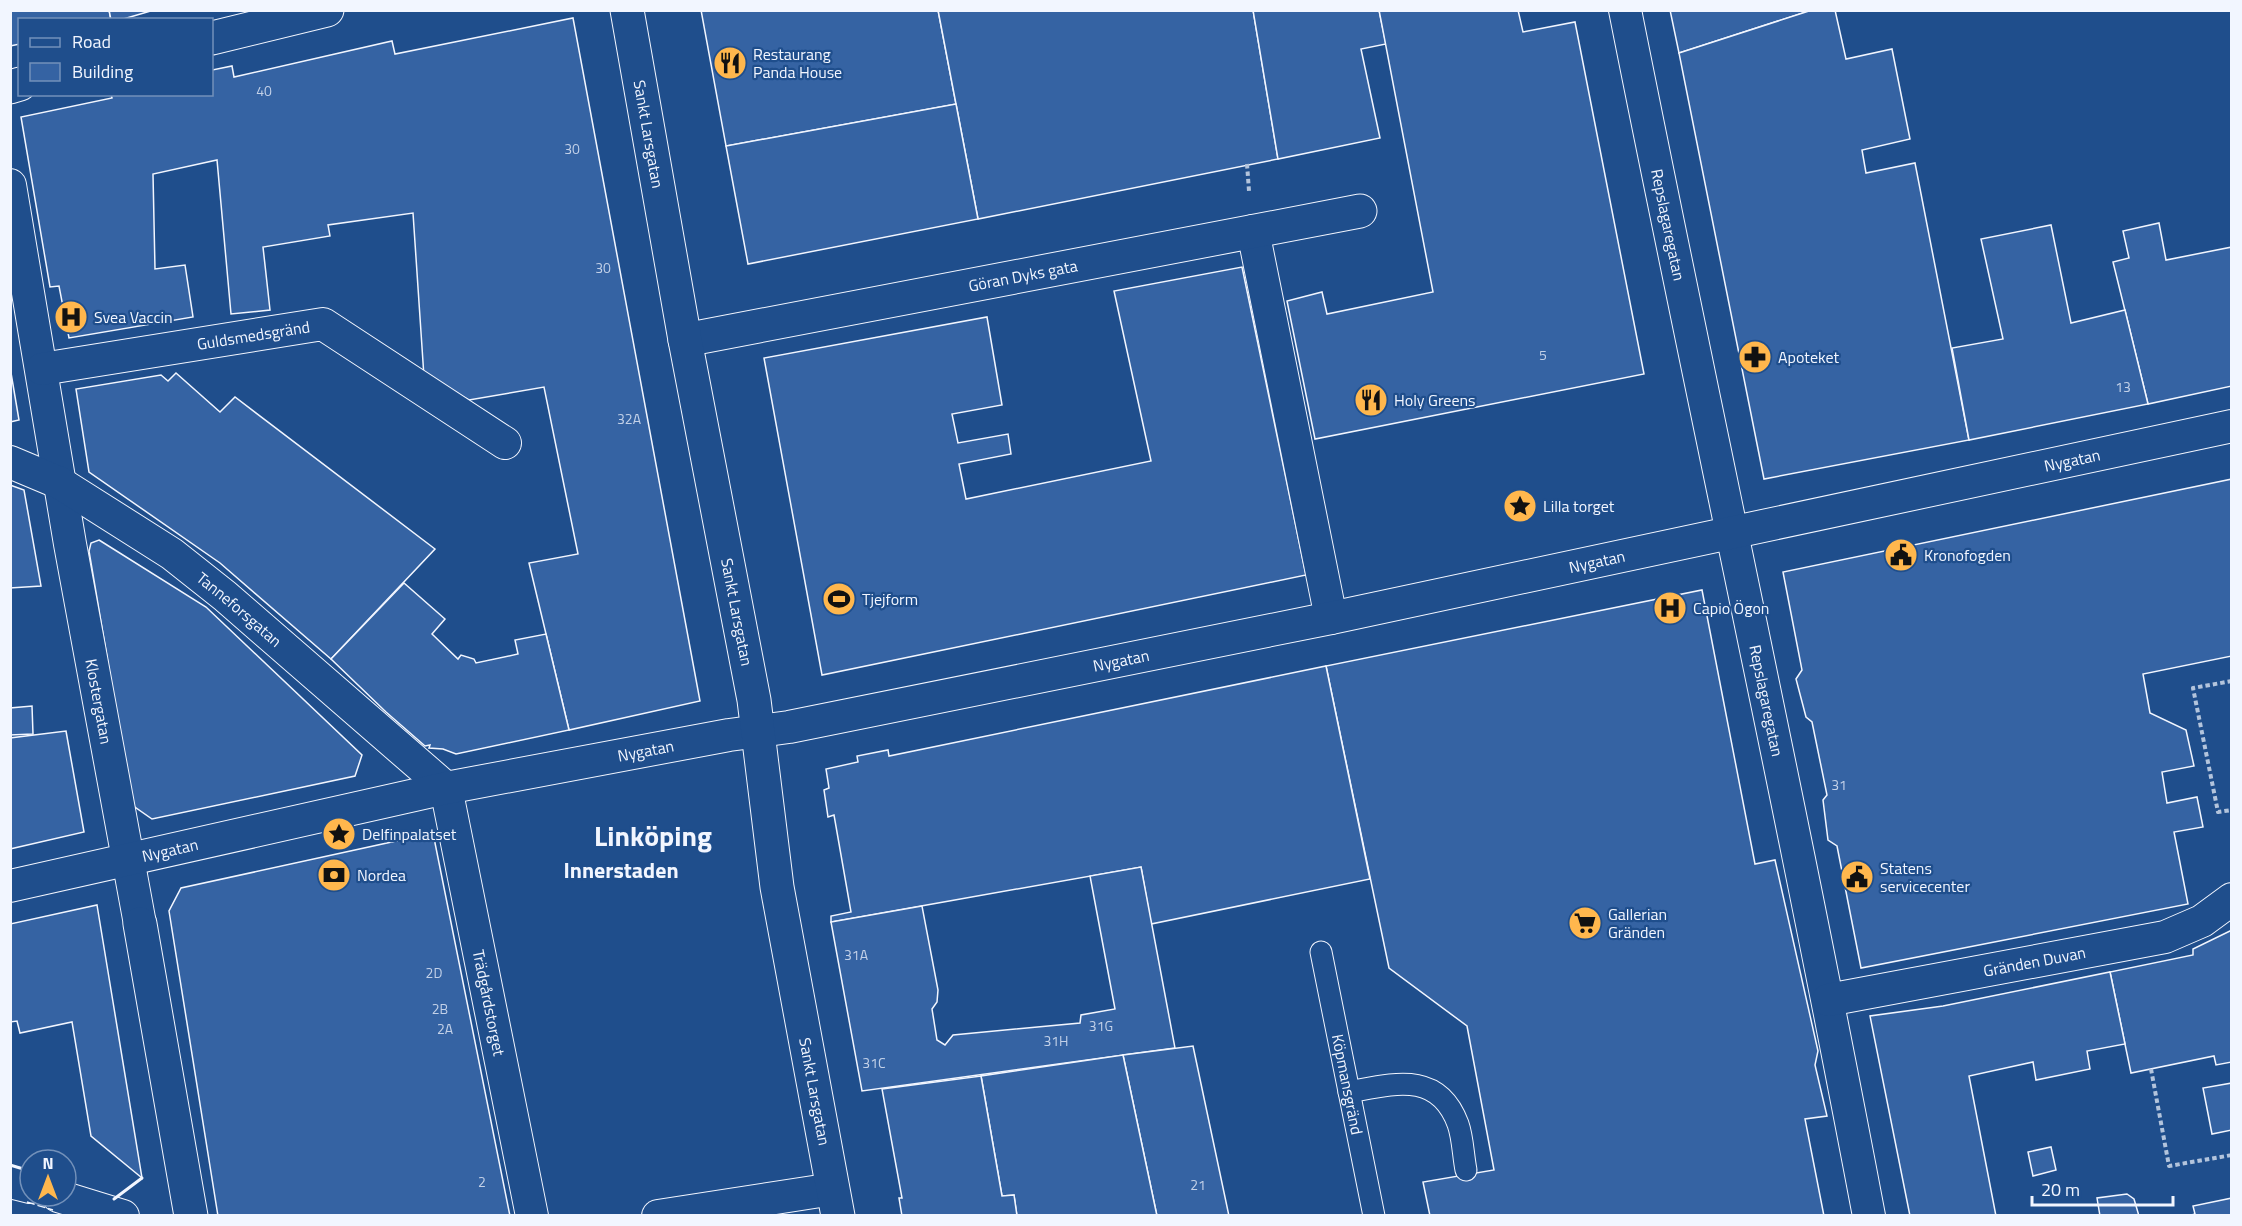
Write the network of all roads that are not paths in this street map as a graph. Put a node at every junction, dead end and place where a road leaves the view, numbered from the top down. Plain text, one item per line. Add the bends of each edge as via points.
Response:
1 (327, 10) edge
2 (627, 10) edge
3 (1625, 10) edge
4 (213, 38) edge
5 (10, 185) edge
6 (1360, 211) dead end
7 (1253, 231) junction
8 (685, 340) junction
9 (42, 369) junction
10 (2232, 426) edge
11 (504, 443) dead end
12 (10, 462) edge
13 (60, 483) junction
14 (1731, 532) junction
15 (1332, 618) junction
16 (759, 731) junction
17 (446, 789) junction
18 (128, 860) junction
19 (10, 886) edge
20 (2232, 899) edge
21 (140, 924) joint
22 (1321, 952) dead end
23 (1828, 1000) junction
24 (1349, 1092) junction
25 (1466, 1170) dead end
26 (78, 1202) edge
27 (836, 1202) edge
28 (123, 1215) edge
29 (191, 1215) edge
30 (532, 1215) edge
31 (658, 1215) edge
32 (1374, 1215) edge
33 (1869, 1215) edge

1 - 4 main road
2 - 8 main road, Sankt Larsgatan
3 - 14 street, Repslagaregatan
5 - 9 street, Klostergatan
6 - 7 main road, Göran Dyks gata
7 - 8 main road, Göran Dyks gata
7 - 15 street
8 - 16 main road, Sankt Larsgatan
9 - 11 street, Guldsmedsgränd via 323,324
9 - 13 street, Klostergatan
10 - 14 street, Nygatan
12 - 13 street, Tanneforsgatan
13 - 17 street, Tanneforsgatan via 171,554 225,596
13 - 18 street, Klostergatan
14 - 15 street, Nygatan
14 - 23 street, Repslagaregatan
15 - 16 street, Nygatan
16 - 17 street, Nygatan
16 - 27 main road, Sankt Larsgatan via 777,887
17 - 18 street, Nygatan
17 - 30 street, Trädgårdstorget
18 - 19 street, Nygatan
18 - 21 street, Klostergatan
20 - 23 street, Gränden Duvan via 2202,921 2165,937
21 - 29 main road, Klostergatan
22 - 24 lane, Köpmansgränd
23 - 33 street, Repslagaregatan
24 - 25 lane via 1408,1083 1435,1092 1444,1099 1458,1124
24 - 32 lane, Köpmansgränd
26 - 28 street
27 - 31 street

